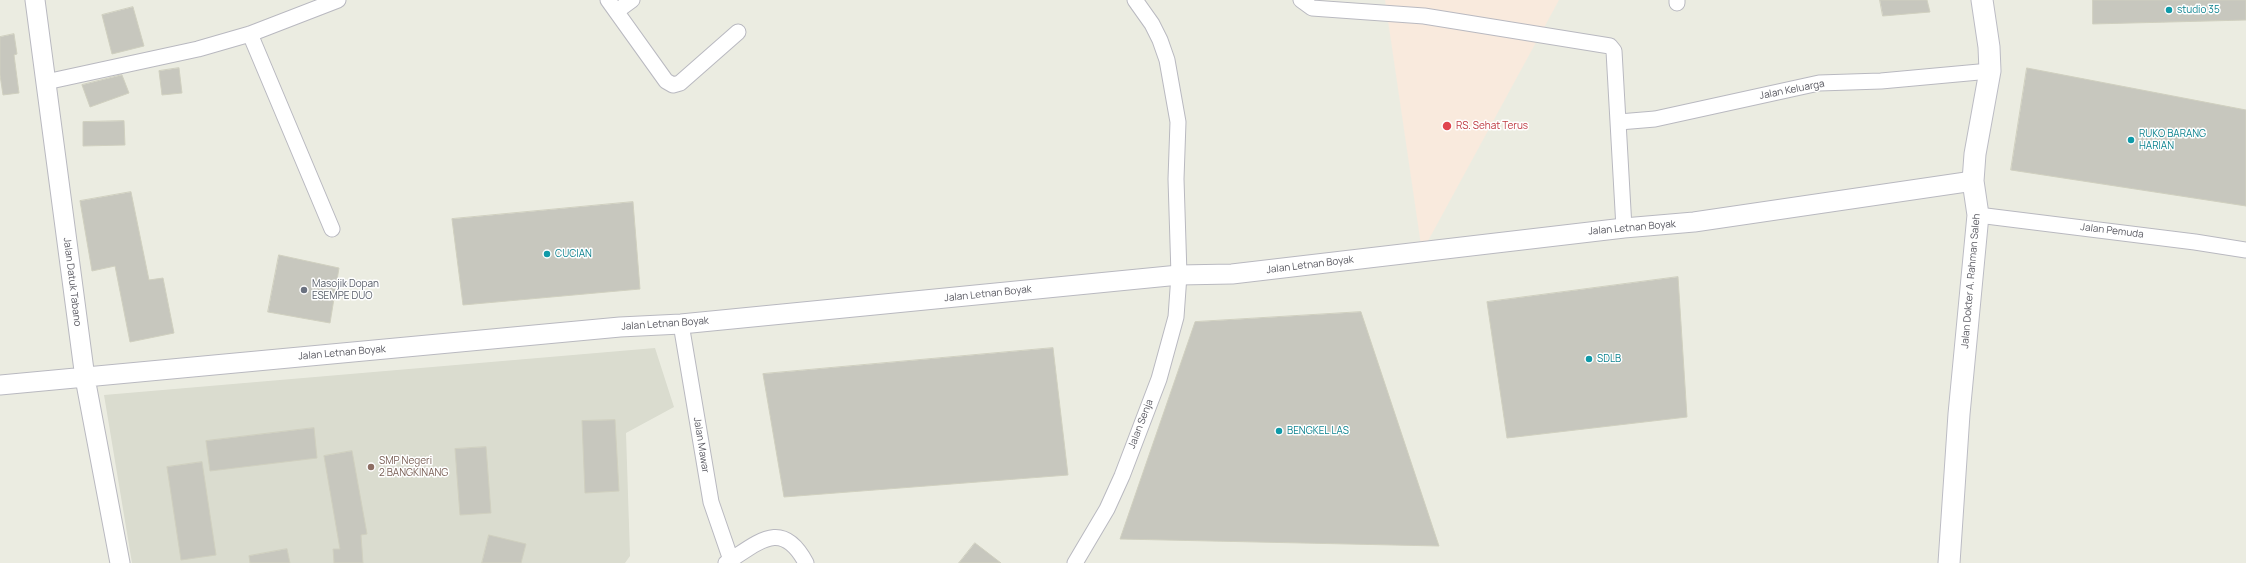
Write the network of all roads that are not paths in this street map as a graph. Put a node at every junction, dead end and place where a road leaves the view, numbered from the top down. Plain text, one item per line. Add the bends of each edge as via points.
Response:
1 (35, 0) edge
2 (338, 0) edge
3 (632, 0) edge
4 (1135, 0) edge
5 (1301, 0) edge
6 (1982, 0) edge
7 (612, 6) edge
8 (738, 32) dead end
9 (250, 34) junction
10 (1990, 71) junction
11 (46, 82) junction
12 (1619, 122) junction
13 (1972, 181) junction
14 (1978, 215) junction
15 (1624, 228) junction
16 (332, 229) dead end
17 (2246, 250) edge
18 (1179, 275) junction
19 (681, 324) junction
20 (84, 378) junction
21 (0, 385) edge
22 (730, 562) edge
23 (120, 563) edge
24 (806, 563) edge
25 (1075, 563) edge
26 (1948, 563) edge

1 - 11 street, Jalan Datuk Tabano
2 - 9 street
3 - 7 street
4 - 18 street, Jalan Senja via 1160,40 1167,60 1178,122 1176,179
5 - 12 street via 1312,8 1424,16 1610,46 1614,51
6 - 10 main road, Jalan Dokter A. Rahman Saleh
7 - 8 street via 666,81 673,85 680,83
9 - 11 street via 198,49
9 - 16 street
10 - 12 street, Jalan Keluarga via 1881,81 1819,83 1655,119
10 - 13 main road, Jalan Dokter A. Rahman Saleh
11 - 20 street, Jalan Datuk Tabano
12 - 15 street
13 - 14 main road, Jalan Dokter A. Rahman Saleh
13 - 15 street, Jalan Letnan Boyak via 1694,222
14 - 17 street, Jalan Pemuda
14 - 26 main road, Jalan Dokter A. Rahman Saleh via 1958,414
15 - 18 street, Jalan Letnan Boyak via 1232,274
18 - 19 street, Jalan Letnan Boyak
18 - 25 street, Jalan Senja via 1176,317 1159,379 1107,509
19 - 20 street, Jalan Letnan Boyak via 612,327
19 - 22 street, Jalan Mawar via 706,482
20 - 21 street, Jalan Letnan Boyak
20 - 23 street, Jalan Datuk Tabano
22 - 24 street via 760,542 779,536 786,538 798,548

